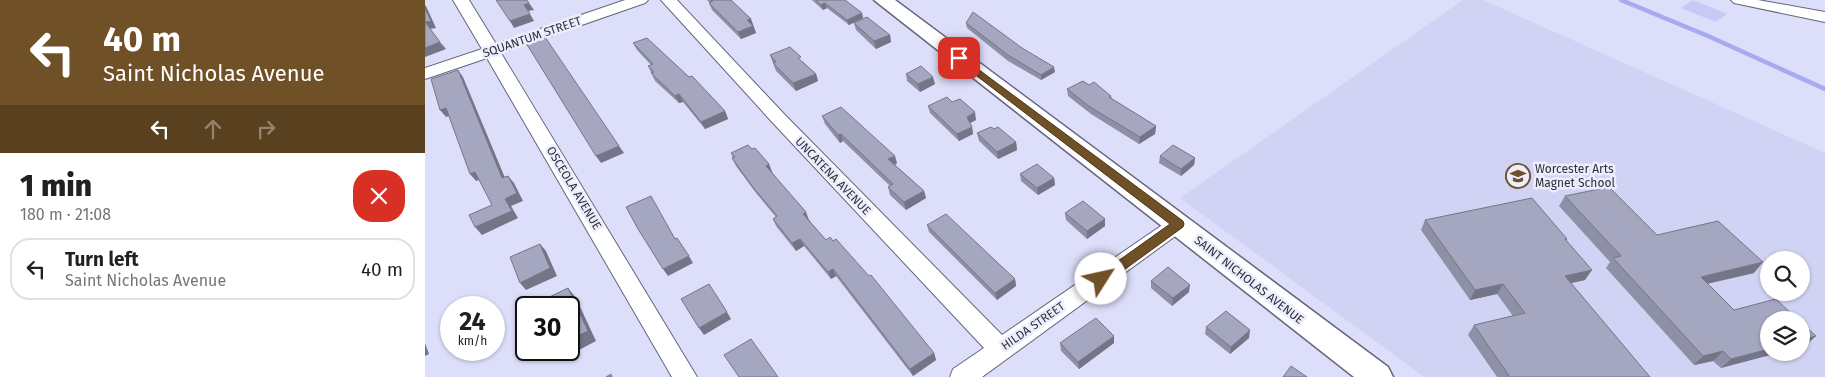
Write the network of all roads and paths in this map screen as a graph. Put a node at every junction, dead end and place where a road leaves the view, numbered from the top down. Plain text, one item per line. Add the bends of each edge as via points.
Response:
1 (461, 0) edge
2 (640, 0) edge
3 (669, 0) edge
4 (883, 0) edge
5 (1739, 0) edge
6 (1825, 17) edge
7 (491, 51) junction
8 (425, 74) edge
9 (1178, 224) junction
10 (1000, 350) junction
11 (685, 377) edge
12 (962, 377) edge
13 (1377, 377) edge

1 - 7 street, OSCEOLA AVENUE
2 - 7 street, SQUANTUM STREET
3 - 10 street, UNCATENA AVENUE
4 - 9 street, SAINT NICHOLAS AVENUE
5 - 6 street
7 - 8 street, SQUANTUM STREET
7 - 11 street, OSCEOLA AVENUE
9 - 10 street, HILDA STREET
9 - 13 street, SAINT NICHOLAS AVENUE
10 - 12 street, HILDA STREET

